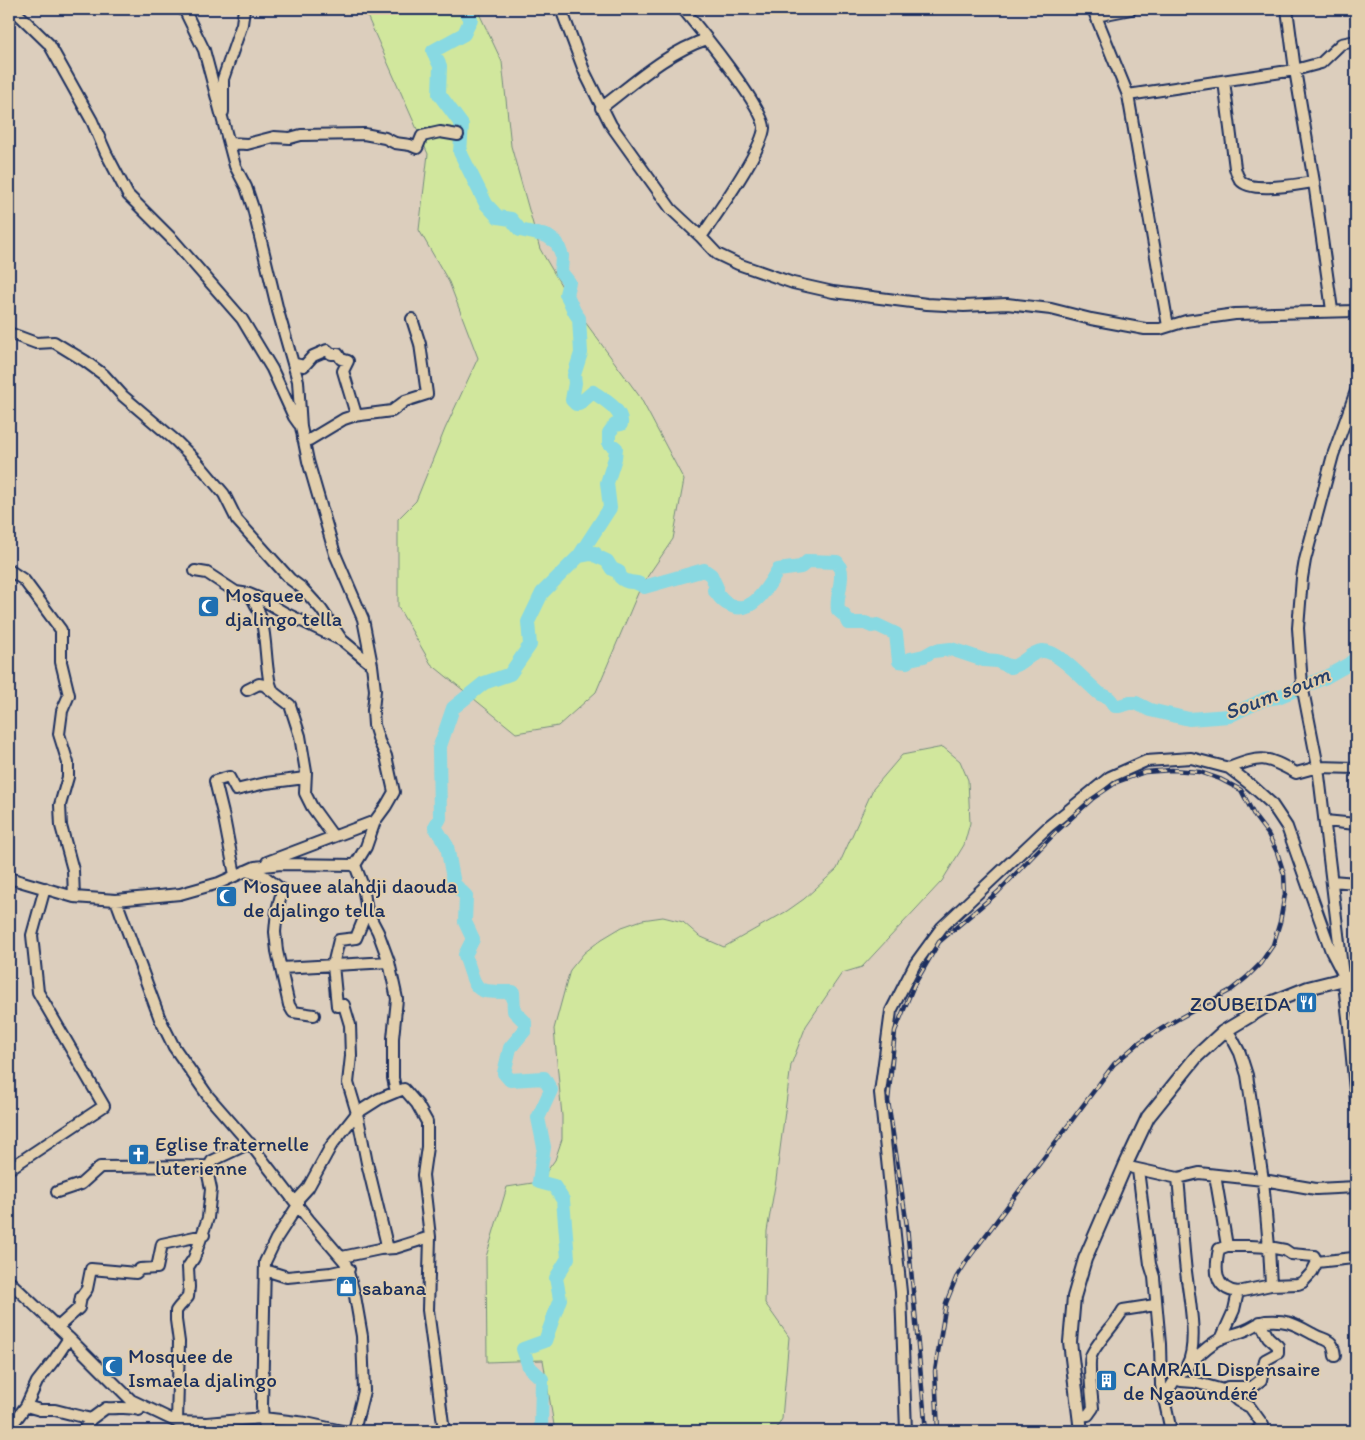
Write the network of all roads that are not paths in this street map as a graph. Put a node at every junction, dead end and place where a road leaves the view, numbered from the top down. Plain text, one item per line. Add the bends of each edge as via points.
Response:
1 (14, 9) edge
2 (184, 9) edge
3 (244, 9) edge
4 (561, 9) edge
5 (683, 9) edge
6 (1131, 9) edge
7 (1287, 9) edge
8 (1095, 12) edge
9 (707, 40) junction
10 (1356, 41) edge
11 (1295, 70) junction
12 (1224, 81) junction
13 (1128, 95) junction
14 (601, 108) junction
15 (221, 118) junction
16 (458, 135) dead end
17 (229, 143) junction
18 (1314, 182) junction
19 (701, 237) junction
20 (1332, 310) junction
21 (1356, 310) edge
22 (412, 319) dead end
23 (1168, 326) junction
24 (9, 333) edge
25 (294, 364) junction
26 (1356, 392) edge
27 (353, 416) junction
28 (301, 427) junction
29 (303, 439) junction
30 (9, 570) edge
31 (194, 571) dead end
32 (249, 594) junction
33 (342, 640) junction
34 (372, 665) junction
35 (248, 690) dead end
36 (273, 692) junction
37 (1318, 766) junction
38 (1229, 768) junction
39 (1356, 768) edge
40 (305, 778) junction
41 (375, 821) junction
42 (1325, 821) junction
43 (1356, 824) edge
44 (333, 836) junction
45 (355, 865) junction
46 (250, 869) junction
47 (235, 876) junction
48 (9, 878) edge
49 (1332, 881) junction
50 (1356, 884) edge
51 (45, 888) junction
52 (74, 897) junction
53 (116, 900) junction
54 (367, 911) junction
55 (389, 962) junction
56 (333, 965) junction
57 (281, 968) junction
58 (1343, 976) junction
59 (1356, 976) edge
60 (314, 1015) dead end
61 (1353, 1027) edge
62 (1223, 1032) junction
63 (1356, 1090) edge
64 (396, 1092) junction
65 (1356, 1101) edge
66 (357, 1113) junction
67 (250, 1143) junction
68 (1126, 1164) junction
69 (209, 1166) junction
70 (9, 1169) edge
71 (1138, 1170) junction
72 (1215, 1175) junction
73 (1178, 1178) junction
74 (1263, 1180) junction
75 (1356, 1187) edge
76 (57, 1192) dead end
77 (298, 1205) junction
78 (204, 1234) junction
79 (430, 1237) junction
80 (1227, 1246) junction
81 (1270, 1247) junction
82 (380, 1249) junction
83 (342, 1257) junction
84 (1356, 1261) edge
85 (1316, 1262) junction
86 (349, 1269) junction
87 (265, 1270) junction
88 (9, 1282) edge
89 (1271, 1284) junction
90 (1238, 1292) junction
91 (1155, 1305) junction
92 (1260, 1322) junction
93 (58, 1327) junction
94 (69, 1338) junction
95 (1221, 1339) junction
96 (1335, 1356) dead end
97 (1186, 1368) junction
98 (1178, 1378) junction
99 (1161, 1385) junction
100 (1227, 1391) junction
101 (26, 1406) junction
102 (1166, 1410) junction
103 (155, 1411) junction
104 (1079, 1416) junction
105 (263, 1418) junction
106 (91, 1419) junction
107 (177, 1422) junction
108 (9, 1429) edge
109 (83, 1431) edge
110 (266, 1431) edge
111 (342, 1431) edge
112 (354, 1431) edge
113 (444, 1431) edge
114 (906, 1431) edge
115 (1081, 1431) edge
116 (1171, 1431) edge
117 (1256, 1431) edge

1 - 28 street via 49,44 128,195 174,241 242,319
2 - 15 street via 204,50
3 - 15 street via 223,79
4 - 14 street
5 - 9 street
6 - 8 street
7 - 11 street
8 - 13 street
9 - 14 street via 678,52
9 - 19 street via 744,89 764,127 754,155
10 - 11 street via 1341,44 1321,63
11 - 12 street
11 - 18 street
12 - 13 street
12 - 18 street via 1235,168 1240,180 1259,188
13 - 23 street
14 - 19 street via 671,209
15 - 17 street
16 - 17 street via 440,132 422,136 417,148 364,134 301,135 247,144
17 - 25 street via 253,208
18 - 20 street
19 - 23 street via 717,254 738,264 793,283 832,292 927,304 1007,304 1051,309 1145,329
20 - 21 street
20 - 23 street via 1235,314
22 - 27 street via 420,344 427,394 405,401 392,411
24 - 33 street via 36,343 54,342 104,375 197,462 224,494 237,520 321,608
25 - 27 street via 304,366 313,356 327,350 348,361 343,371 355,410
25 - 28 street
26 - 37 street via 1333,456 1303,569 1298,628 1302,685
27 - 29 street via 309,440
28 - 29 street
29 - 34 street via 335,554 363,619
30 - 52 street via 24,580 61,630 61,662 69,696 62,711 59,734 68,763 68,777 60,805 61,826 73,870
31 - 32 street via 207,573 236,592
32 - 33 street
32 - 36 street via 263,622 266,665
33 - 34 street
34 - 41 street via 374,725 386,756 394,792
35 - 36 street via 259,684
36 - 40 street via 292,709 300,736
37 - 38 street via 1296,773 1276,761 1256,758
37 - 39 street
37 - 42 street
38 - 58 street via 1271,804 1287,827
38 - 114 street via 1191,758 1146,761 1110,777 1049,826 942,927 915,964 891,1011 880,1093 900,1292
40 - 44 street via 305,793
40 - 47 street via 236,790 229,777 215,781
41 - 44 street
41 - 45 street via 366,847
42 - 43 street
42 - 49 street
44 - 46 street
45 - 46 street via 282,864
45 - 54 street
46 - 47 street
46 - 57 street via 281,889 275,932
47 - 53 street via 180,894
48 - 51 street
49 - 50 street
49 - 58 street
51 - 52 street
51 - 70 street via 32,935 38,992 104,1106
52 - 53 street
53 - 67 street via 160,1019 174,1047 208,1096
54 - 55 street
54 - 56 street via 356,938 339,940
55 - 56 street
55 - 64 street via 397,999 393,1038
56 - 57 street
56 - 66 street via 337,1006 344,1005 350,1025 348,1083
57 - 60 street via 292,1012
58 - 59 main road
58 - 61 street
58 - 62 main road via 1273,1002
61 - 63 street
62 - 68 main road via 1197,1056 1148,1117
62 - 74 street via 1232,1036 1247,1075
63 - 65 street
64 - 66 street
64 - 79 street via 404,1089 427,1122 423,1175
66 - 77 street via 331,1146 308,1188 298,1199
66 - 82 street via 387,1245
67 - 69 street via 212,1161
67 - 77 street
68 - 71 street
68 - 104 main road via 1085,1259 1074,1297 1070,1342
69 - 76 street via 100,1167 81,1184
69 - 78 street via 211,1207
71 - 73 street
71 - 91 street via 1154,1277
72 - 73 street via 1199,1173
72 - 74 street
72 - 80 street
73 - 97 street via 1193,1340
74 - 75 street via 1316,1189
74 - 81 street
77 - 83 street
77 - 87 street via 272,1247
78 - 93 street via 162,1244 157,1268 136,1272 90,1269 87,1289 79,1308
78 - 107 street via 188,1267 188,1297 176,1312 179,1342
79 - 82 street via 395,1248
79 - 113 street via 428,1310
80 - 81 street
80 - 90 street via 1219,1249 1217,1278 1222,1286
81 - 85 street via 1291,1254 1314,1256
81 - 89 street
82 - 83 street
83 - 86 street
84 - 85 street via 1353,1258
85 - 89 street via 1303,1282
86 - 87 street via 287,1277
86 - 112 street via 362,1336 364,1391
87 - 105 street
88 - 93 street
89 - 90 street
90 - 95 street
91 - 99 street
91 - 104 street via 1123,1310 1095,1349 1090,1357 1093,1408 1088,1415
92 - 95 street
92 - 96 street via 1294,1323 1328,1340 1334,1345
92 - 100 street via 1268,1337 1278,1346 1278,1353 1265,1360 1261,1380 1252,1387 1228,1387
93 - 94 street
94 - 101 street via 37,1382
94 - 103 street via 131,1400
95 - 97 street
97 - 98 street
97 - 99 street
98 - 100 street
98 - 102 street via 1169,1390
99 - 102 street
100 - 117 street via 1250,1407 1264,1425
101 - 106 street
101 - 108 street
102 - 116 street
103 - 106 street via 129,1406 106,1408
103 - 107 street
104 - 115 main road
105 - 107 street
105 - 110 street
105 - 111 street
106 - 109 street

